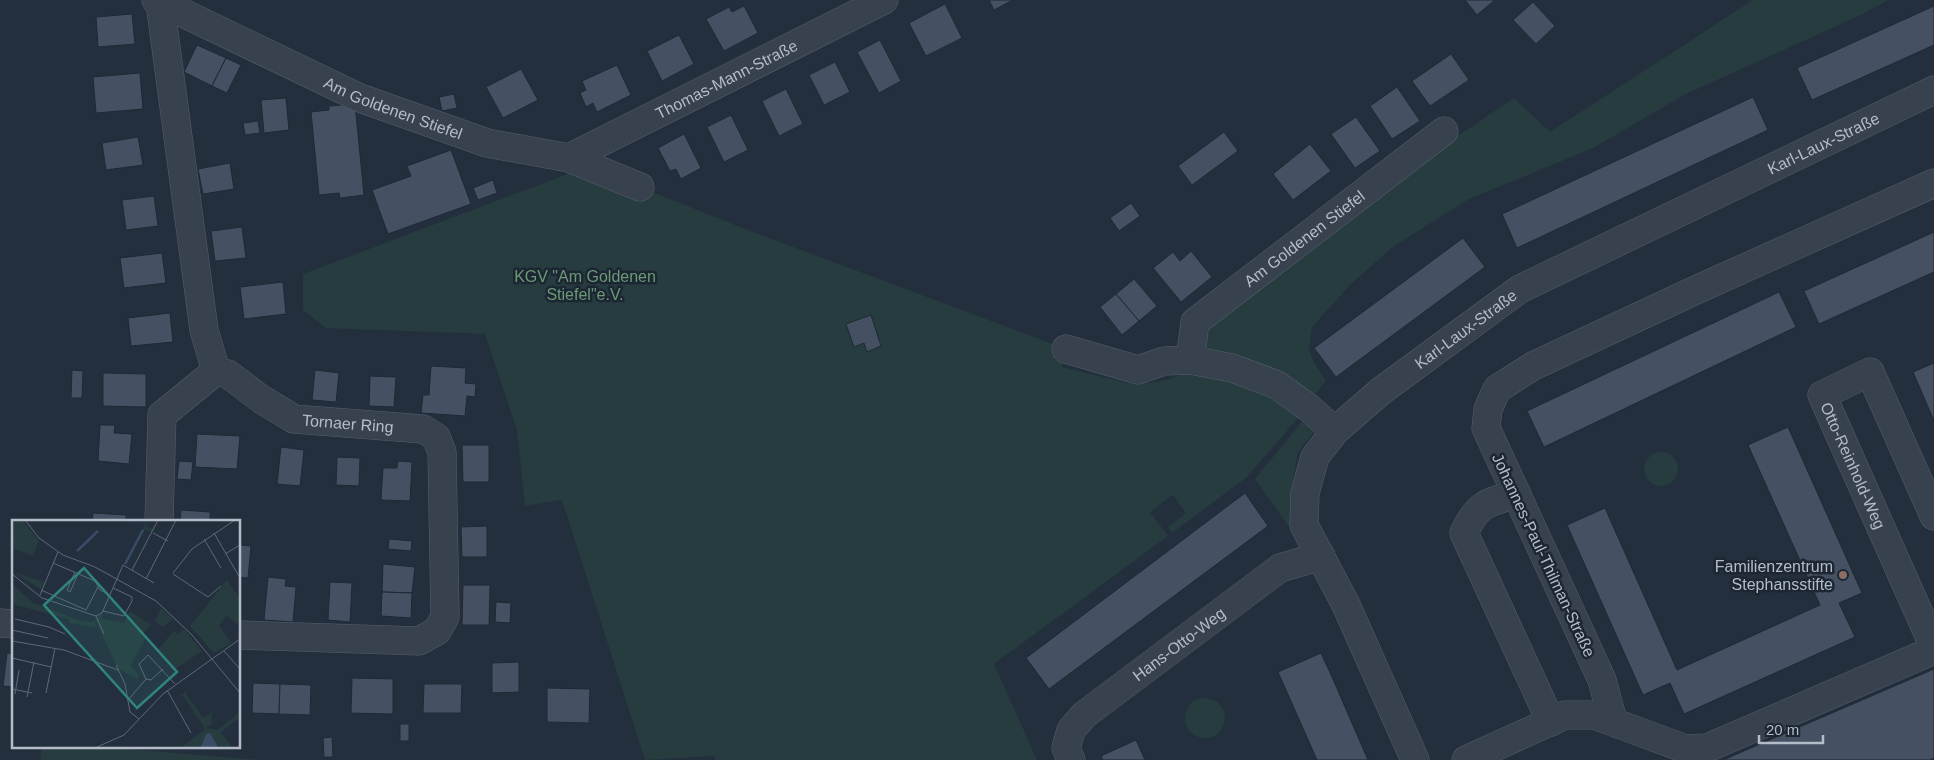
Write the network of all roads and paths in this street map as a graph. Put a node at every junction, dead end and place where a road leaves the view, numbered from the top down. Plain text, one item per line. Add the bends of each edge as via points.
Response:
1 (884, 0) edge
2 (158, 1) edge
3 (1934, 90) edge
4 (1444, 131) dead end
5 (569, 158) junction
6 (1934, 184) edge
7 (640, 186) dead end
8 (1066, 348) dead end
9 (1190, 360) junction
10 (216, 371) junction
11 (1335, 431) junction
12 (1517, 494) junction
13 (1934, 516) edge
14 (159, 520) edge
15 (1321, 556) junction
16 (240, 635) edge
17 (1934, 648) edge
18 (1613, 720) junction
19 (1551, 722) junction
20 (1499, 753) edge
21 (1071, 760) edge
22 (1415, 760) edge
23 (1466, 760) edge

1 - 5 street, Thomas-Mann-Straße
2 - 5 street, Am Goldenen Stiefel via 360,98 487,143
2 - 10 street via 204,330
3 - 11 street, Karl-Laux-Straße via 1520,289 1381,391
4 - 9 street, Am Goldenen Stiefel via 1195,322
5 - 7 street, Am Goldenen Stiefel
6 - 12 street, Johannes-Paul-Thilman-Straße via 1624,323 1533,366 1497,389 1488,409 1486,428
8 - 9 street via 1138,370 1164,361
9 - 11 street via 1232,368 1277,385
10 - 14 street via 162,415
10 - 16 street, Tornaer Ring via 228,374 294,419 423,429 436,437 442,452 445,617 437,632 419,642
11 - 15 street, Karl-Laux-Straße via 1315,457 1305,493 1304,525
12 - 18 street, Johannes-Paul-Thilman-Straße via 1602,680
12 - 19 street via 1488,503 1473,512 1464,533
13 - 17 street, Otto-Reinhold-Weg via 1870,372 1822,395
15 - 21 street, Hans-Otto-Weg via 1280,568 1084,715 1071,730 1066,748
15 - 22 street, Karl-Laux-Straße
17 - 18 street via 1707,748 1686,749
18 - 19 street via 1594,715 1565,715
19 - 20 street
20 - 23 street

